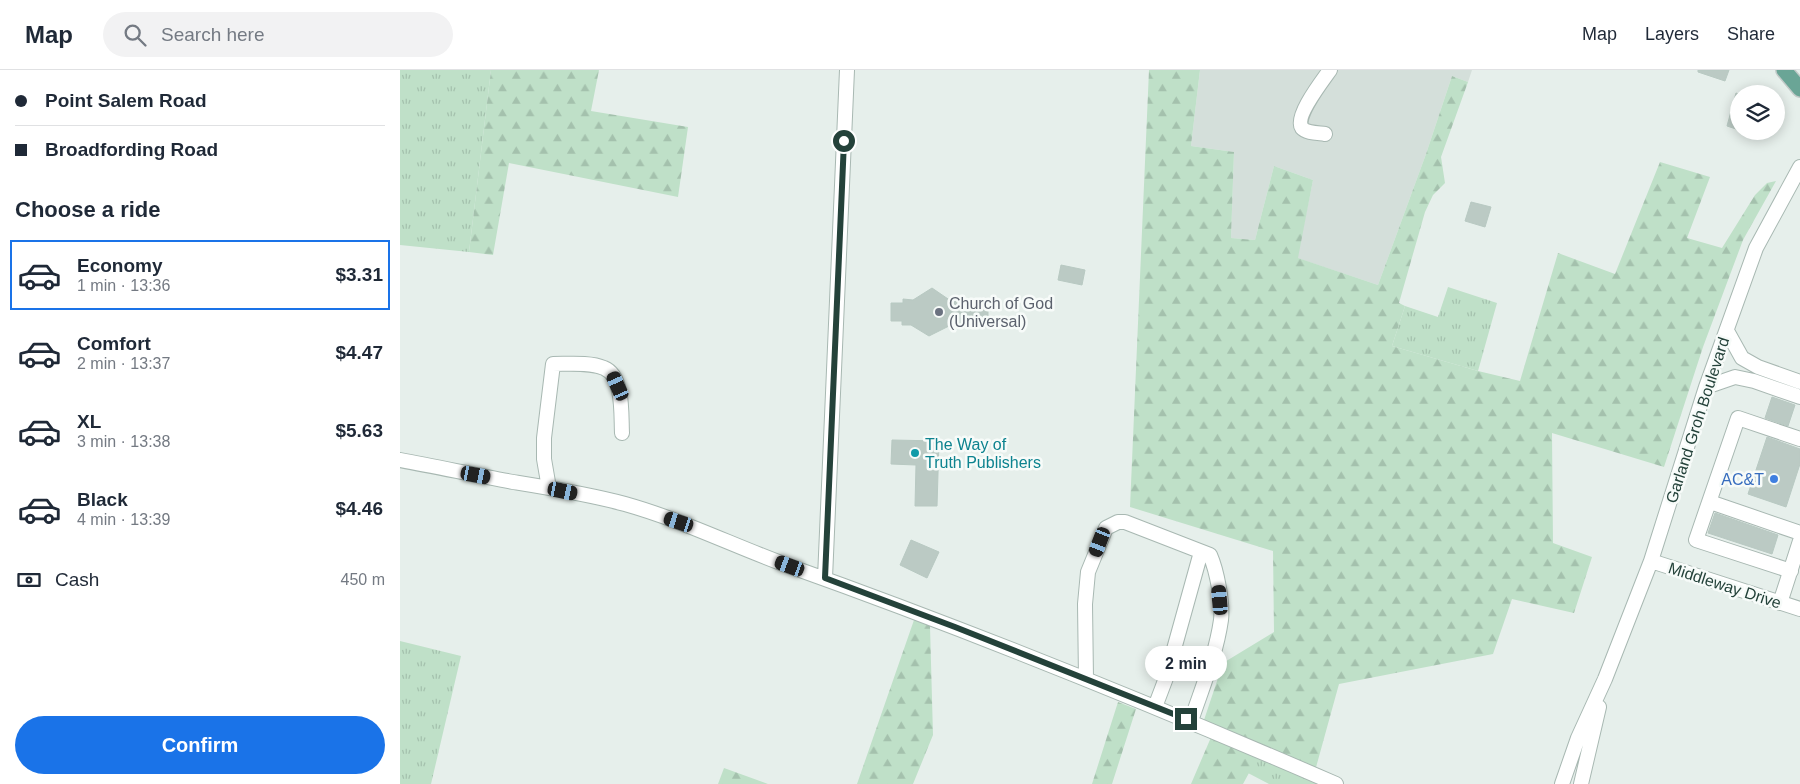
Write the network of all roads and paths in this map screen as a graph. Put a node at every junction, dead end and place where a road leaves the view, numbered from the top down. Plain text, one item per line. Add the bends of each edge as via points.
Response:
1 (847, 70) edge
2 (1330, 70) edge
3 (1784, 70) edge
4 (1800, 89) edge
5 (1325, 134) dead end
6 (1800, 167) edge
7 (1727, 331) junction
8 (1800, 382) edge
9 (1706, 387) junction
10 (1800, 397) edge
11 (622, 433) dead end
12 (1800, 439) edge
13 (400, 460) edge
14 (549, 488) junction
15 (1710, 502) junction
16 (1800, 533) edge
17 (1800, 542) edge
18 (1201, 552) junction
19 (1651, 561) junction
20 (1791, 571) junction
21 (825, 578) junction
22 (1780, 604) junction
23 (1800, 609) edge
24 (1086, 679) junction
25 (1605, 679) junction
26 (1155, 706) junction
27 (1191, 721) junction
28 (1336, 784) edge
29 (1562, 784) edge
30 (1581, 784) edge

1 - 21 street
2 - 5 street via 1301,120 1305,131
3 - 4 main road
6 - 7 street, Garland Groh Boulevard via 1756,248
7 - 8 street via 1742,358
7 - 9 street, Garland Groh Boulevard
9 - 10 street via 1735,378
9 - 19 street, Garland Groh Boulevard
11 - 14 street via 620,393 614,375 606,368 596,366 553,364 544,438
12 - 15 street via 1738,418
13 - 14 street
14 - 21 street via 679,522
15 - 16 street
15 - 20 street via 1696,540
17 - 20 street
18 - 24 street via 1125,522 1106,528 1088,572 1084,604
18 - 26 street via 1166,678
18 - 27 street via 1210,555 1214,564 1221,618 1208,672
19 - 22 street, Middleway Drive
19 - 25 street, Garland Groh Boulevard
20 - 22 street
21 - 24 street
22 - 23 street, Middleway Drive
24 - 26 street
25 - 29 street, Garland Groh Boulevard via 1578,738
25 - 30 street, Garland Groh Boulevard
26 - 27 street
27 - 28 street

